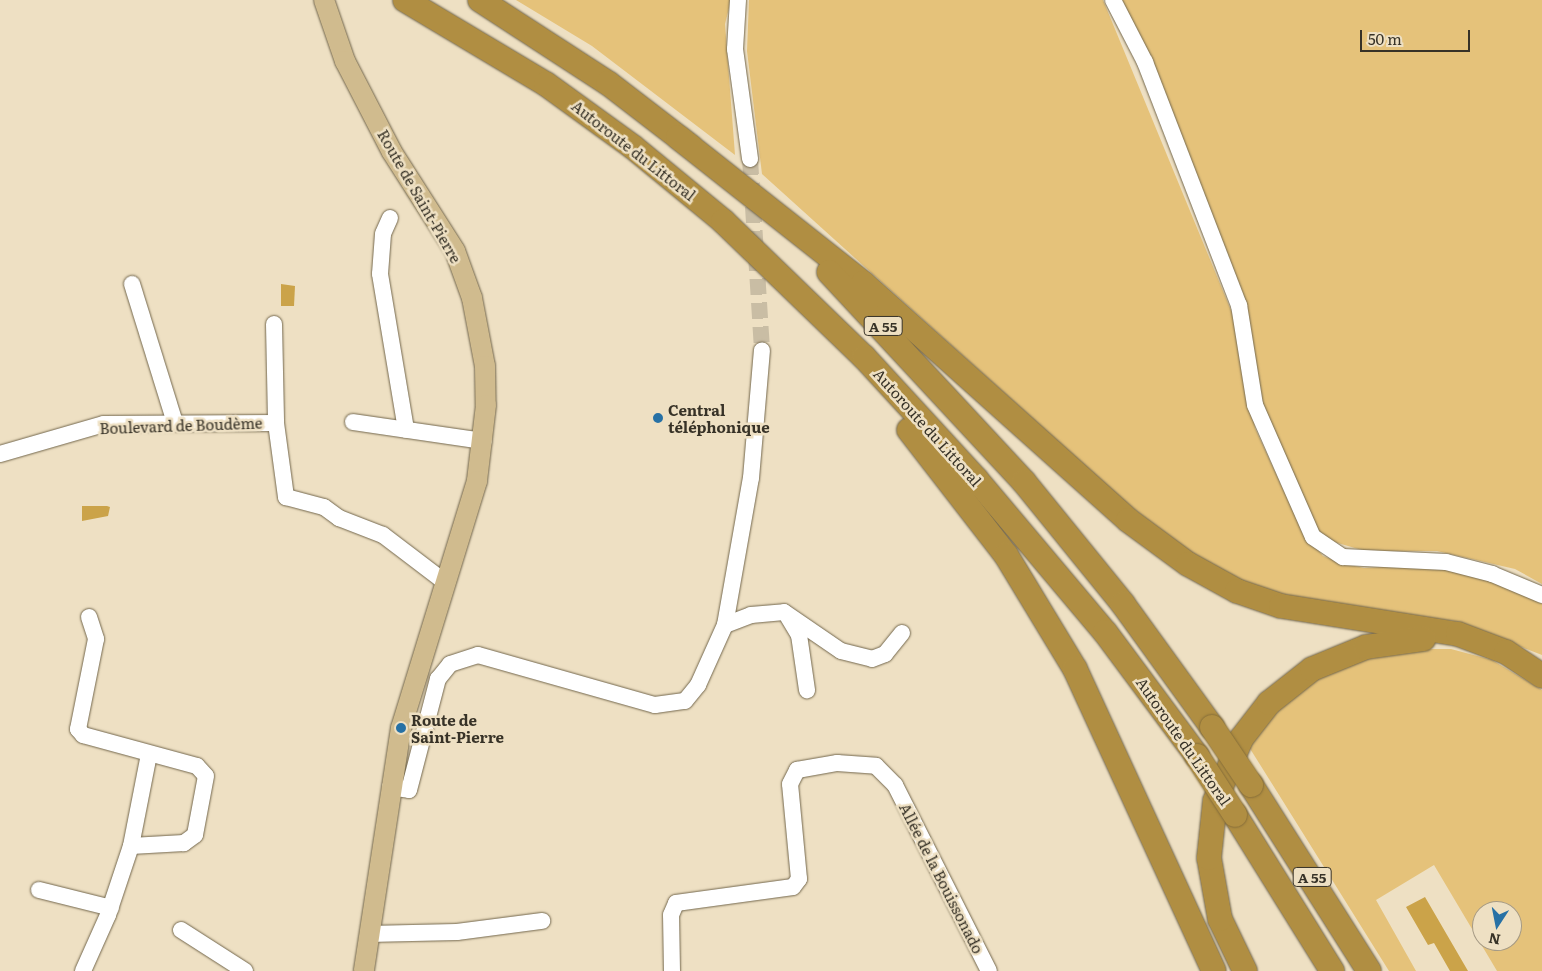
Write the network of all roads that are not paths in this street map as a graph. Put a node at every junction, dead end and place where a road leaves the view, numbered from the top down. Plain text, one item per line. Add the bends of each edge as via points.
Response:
1 (405, 0) edge
2 (480, 0) edge
3 (738, 0) edge
4 (1113, 0) edge
5 (325, 7) edge
6 (678, 137) junction
7 (750, 159) tunnel mouth
8 (390, 218) dead end
9 (723, 221) junction
10 (132, 284) dead end
11 (274, 324) dead end
12 (762, 350) tunnel mouth
13 (352, 422) dead end
14 (175, 423) junction
15 (276, 423) junction
16 (406, 430) junction
17 (484, 441) junction
18 (0, 454) edge
19 (446, 583) junction
20 (1542, 595) edge
21 (89, 617) dead end
22 (788, 617) junction
23 (725, 625) junction
24 (902, 633) dead end
25 (1542, 676) edge
26 (807, 690) dead end
27 (149, 754) junction
28 (390, 787) junction
29 (131, 846) junction
30 (39, 890) dead end
31 (111, 908) junction
32 (542, 920) dead end
33 (181, 930) dead end
34 (368, 934) junction
35 (83, 971) edge
36 (245, 971) edge
37 (364, 971) edge
38 (672, 971) edge
39 (989, 971) edge
40 (1214, 971) edge
41 (1245, 971) edge
42 (1332, 971) edge
43 (1369, 971) edge

1 - 9 highway, Autoroute du Littoral / A 55 via 562,95
2 - 6 highway, Autoroute du Littoral / A 55 via 579,63
3 - 7 street via 735,49
4 - 20 street via 1145,62 1239,305 1255,406 1313,536 1343,557 1446,562 1492,574
5 - 17 main road, Route de Saint-Pierre via 345,61 392,152 455,251 472,298 482,346
6 - 25 highway via 863,282 1122,515 1188,564 1260,600 1467,637 1506,652
6 - 43 highway, Autoroute du Littoral / A 55, bridge via 808,252 930,376 1083,554 1212,727
8 - 16 street via 383,234 380,274
9 - 40 highway via 928,452 1006,554 1075,669
9 - 42 highway, Autoroute du Littoral / A 55, bridge via 864,357 976,479 1105,632 1197,756
10 - 14 street
11 - 15 street
12 - 23 street via 751,478
13 - 16 street
14 - 15 street, Boulevard de Boudème
14 - 18 street, Boulevard de Boudème via 104,424
15 - 19 street via 286,497 324,507 339,518 383,535
16 - 17 street
17 - 19 main road, Route de Saint-Pierre via 466,524
19 - 28 main road, Route de Saint-Pierre via 412,684
21 - 27 street via 96,639 78,729 83,735
22 - 23 street via 784,612 752,615
22 - 24 street via 798,619 841,651 872,659 885,654
22 - 26 street via 799,635
23 - 28 street via 698,685 685,701 654,705 478,654 450,664 438,679 409,790
25 - 41 highway via 1513,659 1472,645 1412,639 1336,658 1306,673 1269,703 1229,761 1210,830 1213,889 1220,919
27 - 29 street
27 - 29 street via 197,766 206,776 205,792 190,840
28 - 34 main road, Route de Saint-Pierre
29 - 31 street
30 - 31 street
31 - 35 street
32 - 34 street via 457,932
33 - 36 street
34 - 37 main road, Route de Saint-Pierre
38 - 39 street, Allée de la Bouissonado via 676,902 793,887 799,879 790,784 797,770 837,763 876,766 895,785

